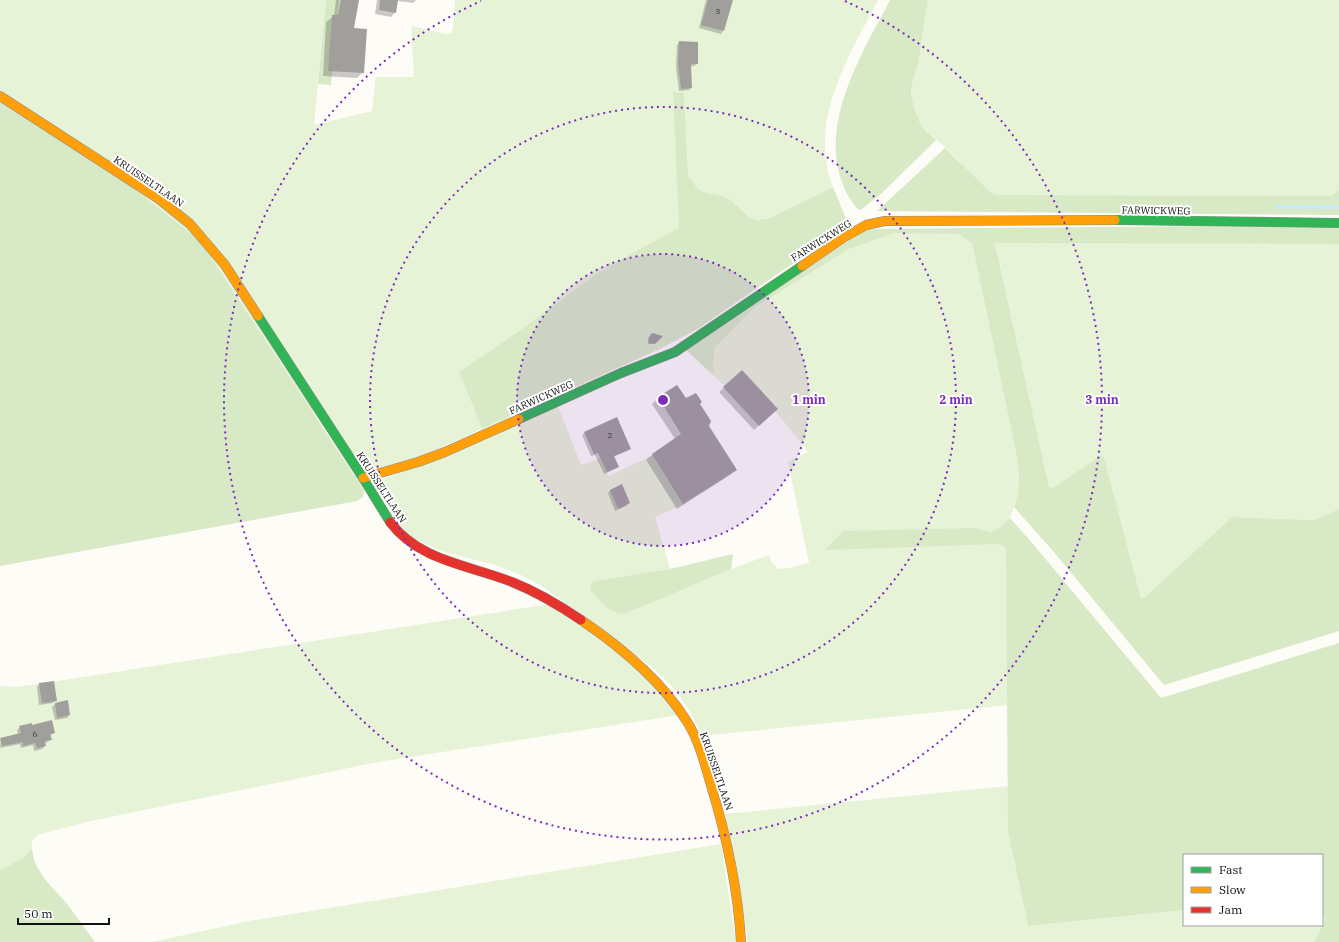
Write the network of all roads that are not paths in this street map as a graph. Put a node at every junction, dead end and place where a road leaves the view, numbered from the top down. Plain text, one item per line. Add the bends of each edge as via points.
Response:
1 (0, 96) edge
2 (1339, 223) edge
3 (364, 478) junction
4 (741, 942) edge

1 - 3 street, KRUISSELTLAAN via 159,198 190,224 225,264
2 - 3 street, FARWICKWEG via 1136,220 885,221 866,225 817,255 675,352 621,373 445,452
3 - 4 street, KRUISSELTLAAN via 376,501 398,532 415,546 437,558 504,578 536,592 581,620 627,655 666,692 687,721 700,748 720,812 734,881

